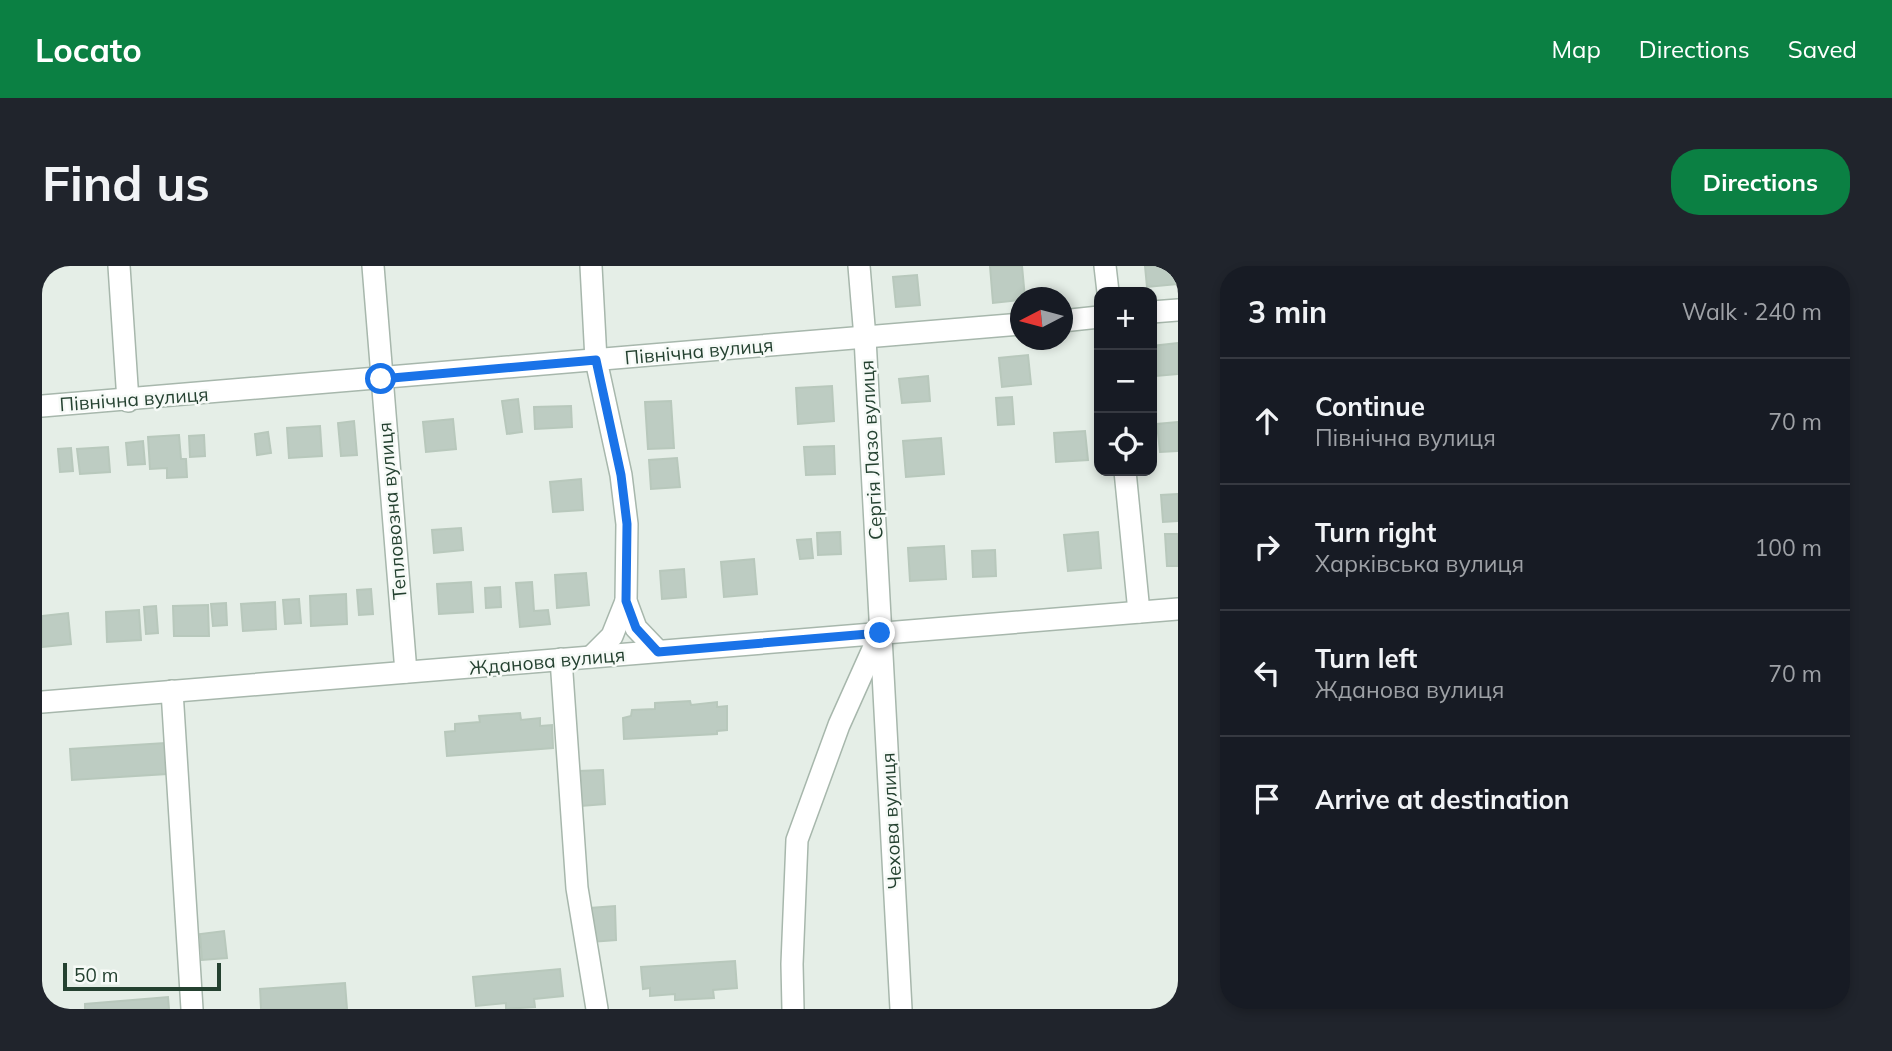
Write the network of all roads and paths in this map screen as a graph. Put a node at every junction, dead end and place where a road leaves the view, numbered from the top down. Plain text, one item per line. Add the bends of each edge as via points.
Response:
1 (119, 266) edge
2 (373, 266) edge
3 (590, 266) edge
4 (859, 266) edge
5 (1105, 266) edge
6 (1107, 287) edge
7 (1178, 310) edge
8 (1157, 312) edge
9 (1094, 318) edge
10 (1073, 320) edge
11 (1010, 325) edge
12 (866, 338) junction
13 (596, 360) junction
14 (381, 379) junction
15 (128, 401) junction
16 (42, 406) edge
17 (1125, 476) edge
18 (626, 601) junction
19 (1178, 609) edge
20 (1139, 612) junction
21 (880, 633) junction
22 (658, 652) junction
23 (591, 657) junction
24 (561, 659) junction
25 (406, 672) junction
26 (173, 691) junction
27 (42, 702) edge
28 (192, 1009) edge
29 (597, 1009) edge
30 (793, 1009) edge
31 (901, 1009) edge

1 - 15 street
2 - 14 street, Тепловозна вулиця
3 - 13 street
4 - 12 street, Сергія Лазо вулиця
5 - 6 street
7 - 8 street
9 - 10 street
11 - 12 street, Північна вулиця
12 - 13 street, Північна вулиця
12 - 21 street, Сергія Лазо вулиця
13 - 14 street, Північна вулиця
13 - 18 street via 621,475 627,524
14 - 15 street, Північна вулиця
14 - 25 street, Тепловозна вулиця
15 - 16 street, Північна вулиця
17 - 20 street
18 - 22 street via 636,628
18 - 23 street via 612,636
19 - 20 street, Жданова вулиця
20 - 21 street, Жданова вулиця
21 - 22 street, Жданова вулиця
21 - 30 street via 838,725 797,840
21 - 31 street, Чехова вулиця
22 - 23 street, Жданова вулиця
23 - 24 street, Жданова вулиця
24 - 25 street, Жданова вулиця
24 - 29 street via 577,888
25 - 26 street, Жданова вулиця
26 - 27 street, Жданова вулиця
26 - 28 street

